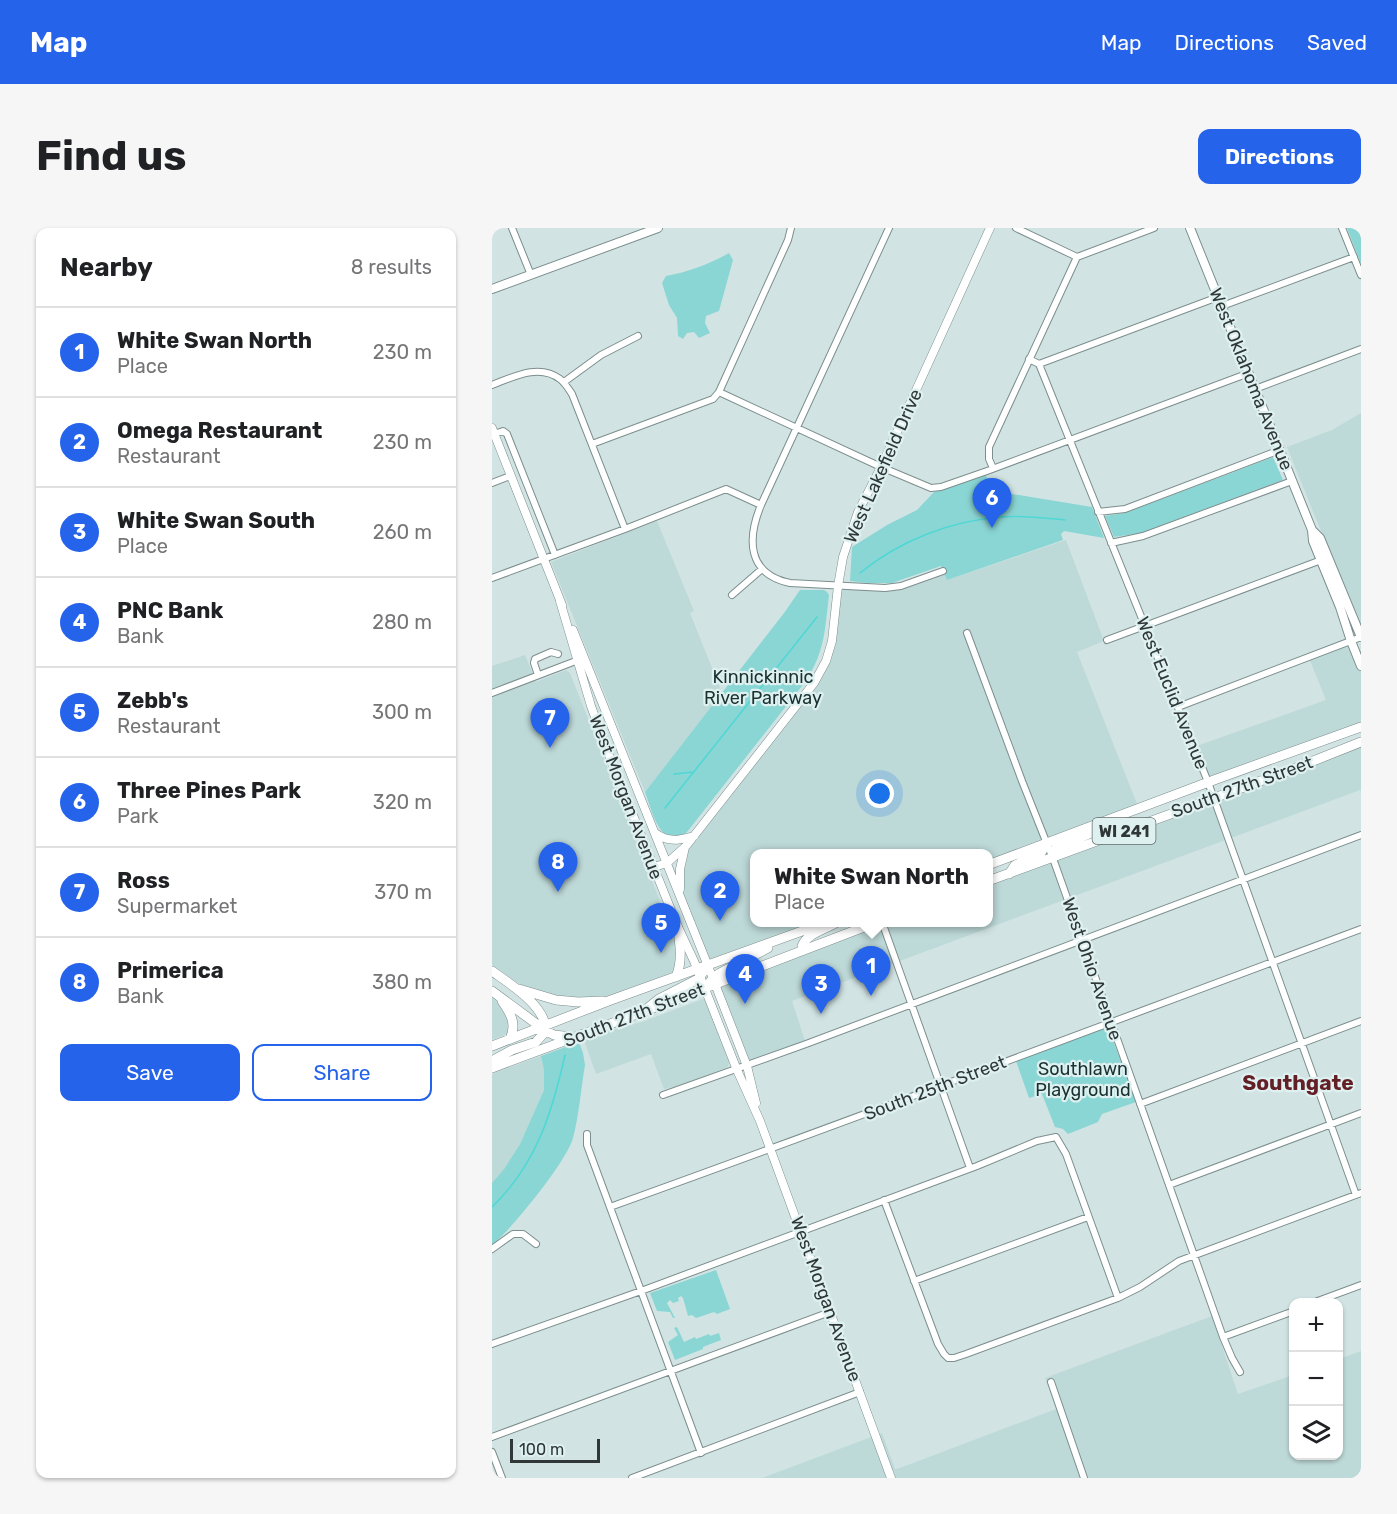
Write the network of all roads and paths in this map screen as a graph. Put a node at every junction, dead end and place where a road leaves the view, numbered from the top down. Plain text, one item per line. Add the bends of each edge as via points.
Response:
1 (512, 228) edge
2 (658, 228) edge
3 (791, 228) edge
4 (889, 228) edge
5 (990, 228) edge
6 (1016, 228) edge
7 (1154, 228) edge
8 (1190, 228) edge
9 (1342, 228) edge
10 (1077, 257) junction
11 (1354, 257) junction
12 (531, 275) junction
13 (1361, 275) edge
14 (492, 289) edge
15 (1218, 297) junction
16 (1222, 306) junction
17 (638, 336) dead end
18 (1361, 349) edge
19 (1029, 359) junction
20 (1039, 364) junction
21 (1249, 373) junction
22 (564, 382) junction
23 (492, 385) edge
24 (1255, 388) junction
25 (719, 392) junction
26 (797, 428) junction
27 (493, 431) edge
28 (1069, 440) junction
29 (592, 444) junction
30 (1280, 450) junction
31 (881, 467) junction
32 (993, 468) junction
33 (510, 476) junction
34 (1292, 481) junction
35 (492, 483) edge
36 (761, 505) junction
37 (1098, 512) junction
38 (625, 529) junction
39 (1111, 543) junction
40 (555, 555) junction
41 (544, 559) junction
42 (1324, 559) junction
43 (762, 569) junction
44 (943, 571) dead end
45 (492, 578) edge
46 (838, 586) junction
47 (732, 595) dead end
48 (1145, 627) junction
49 (967, 633) dead end
50 (1361, 637) edge
51 (1107, 640) dead end
52 (1351, 641) junction
53 (558, 654) dead end
54 (582, 659) junction
55 (1361, 666) edge
56 (538, 675) junction
57 (492, 693) edge
58 (1178, 707) junction
59 (1361, 727) edge
60 (1361, 742) edge
61 (1288, 753) junction
62 (1293, 769) junction
63 (1208, 783) junction
64 (1213, 797) junction
65 (1100, 824) junction
66 (655, 833) junction
67 (694, 836) junction
68 (1361, 836) edge
69 (1046, 844) junction
70 (686, 846) junction
71 (1052, 857) junction
72 (667, 863) junction
73 (993, 863) edge
74 (654, 867) junction
75 (1009, 874) junction
76 (993, 879) edge
77 (1243, 880) junction
78 (681, 898) junction
79 (677, 925) junction
80 (813, 927) edge
81 (829, 927) edge
82 (864, 927) edge
83 (884, 927) edge
84 (1361, 929) edge
85 (785, 937) junction
86 (1082, 940) junction
87 (803, 951) junction
88 (1272, 962) junction
89 (708, 966) junction
90 (492, 971) edge
91 (699, 973) junction
92 (676, 977) junction
93 (714, 981) junction
94 (514, 987) junction
95 (705, 988) junction
96 (495, 994) edge
97 (611, 1000) junction
98 (910, 1004) junction
99 (645, 1011) junction
100 (1361, 1021) edge
101 (1110, 1022) junction
102 (544, 1028) junction
103 (574, 1038) junction
104 (510, 1039) junction
105 (1301, 1043) junction
106 (492, 1046) edge
107 (492, 1061) edge
108 (747, 1066) junction
109 (492, 1068) edge
110 (737, 1070) junction
111 (941, 1087) junction
112 (663, 1095) dead end
113 (1140, 1104) junction
114 (1361, 1113) edge
115 (760, 1121) junction
116 (1331, 1124) junction
117 (587, 1134) dead end
118 (771, 1149) junction
119 (970, 1168) junction
120 (1169, 1185) junction
121 (1359, 1194) edge
122 (885, 1200) junction
123 (610, 1207) junction
124 (1088, 1217) junction
125 (800, 1230) junction
126 (536, 1244) dead end
127 (492, 1249) edge
128 (1194, 1256) junction
129 (914, 1281) junction
130 (1361, 1285) edge
131 (641, 1290) junction
132 (1118, 1298) junction
133 (1326, 1298) edge
134 (830, 1312) junction
135 (1289, 1312) edge
136 (1223, 1337) junction
137 (492, 1344) edge
138 (671, 1370) junction
139 (1240, 1372) dead end
140 (1051, 1382) dead end
141 (860, 1392) junction
142 (492, 1437) edge
143 (492, 1452) edge
144 (702, 1453) junction
145 (502, 1478) edge
146 (632, 1478) edge
147 (891, 1478) edge
148 (1084, 1478) edge

1 - 12 street
2 - 12 main road
3 - 25 street
4 - 26 street
5 - 31 street, West Lakefield Drive
6 - 10 street
7 - 10 street
8 - 15 main road, West Oklahoma Avenue
9 - 11 street
10 - 19 street
11 - 13 street
11 - 16 street
12 - 14 main road
15 - 16 main road, West Oklahoma Avenue
15 - 20 street
16 - 21 main road, West Oklahoma Avenue
17 - 22 street via 601,355
18 - 24 street
19 - 20 street
19 - 32 street via 989,447
20 - 28 street, West Euclid Avenue
21 - 24 main road, West Oklahoma Avenue
21 - 28 street
22 - 23 street via 541,371
22 - 29 street
24 - 30 main road, West Oklahoma Avenue
25 - 26 street
25 - 29 street via 713,399
26 - 31 street
26 - 36 street
27 - 33 street, West Morgan Avenue
27 - 40 street via 507,434
28 - 32 street
28 - 37 street, West Euclid Avenue
29 - 38 street
30 - 34 main road, West Oklahoma Avenue
30 - 37 street via 1125,509
31 - 32 street via 931,488
31 - 46 street, West Lakefield Drive via 858,512
33 - 35 street
33 - 41 street, West Morgan Avenue
34 - 39 street via 1143,536
34 - 42 main road, West Oklahoma Avenue via 1313,541
36 - 38 street via 726,489
36 - 43 street via 752,541
37 - 39 street, West Euclid Avenue
38 - 40 street
39 - 48 street, West Euclid Avenue
40 - 41 street
41 - 45 street
41 - 54 street, West Morgan Avenue
42 - 48 street
42 - 50 main road, West Oklahoma Avenue
42 - 52 main road, West Oklahoma Avenue
43 - 46 street via 779,581
43 - 47 street
44 - 46 street via 901,586
46 - 67 street, West Lakefield Drive via 832,641 814,683
48 - 51 street
48 - 58 street, West Euclid Avenue
49 - 69 street, West Ohio Avenue
50 - 52 street
52 - 55 main road, West Oklahoma Avenue
52 - 58 street
53 - 56 street via 551,652 535,659
54 - 56 street
54 - 66 street, West Morgan Avenue
54 - 74 street, West Morgan Avenue via 591,706
56 - 57 street
58 - 63 street, West Euclid Avenue
59 - 61 main road, South 27th Street / WI 241
60 - 62 main road, South 27th Street / WI 241
61 - 62 main road
61 - 63 main road, South 27th Street / WI 241
62 - 64 main road, South 27th Street / WI 241
63 - 64 street, West Euclid Avenue
63 - 65 main road, South 27th Street / WI 241
64 - 71 main road, South 27th Street / WI 241
64 - 77 street, West Euclid Avenue
65 - 69 main road, South 27th Street / WI 241
65 - 71 main road via 1089,834 1054,850
66 - 67 street via 672,840
66 - 72 street, West Morgan Avenue
67 - 70 street, West Lakefield Drive
68 - 77 street
69 - 71 street, West Ohio Avenue
69 - 73 main road, South 27th Street / WI 241
69 - 75 main road via 1041,853 1015,864
70 - 72 street, West Lakefield Drive
70 - 78 street via 680,869
71 - 75 main road, South 27th Street / WI 241
71 - 86 street, West Ohio Avenue
72 - 74 street, West Lakefield Drive
72 - 78 street, West Morgan Avenue
74 - 79 street, West Morgan Avenue
75 - 76 main road, South 27th Street / WI 241
77 - 86 street
77 - 88 street, West Euclid Avenue
78 - 89 street, West Morgan Avenue
79 - 91 street, West Morgan Avenue
79 - 92 main road via 680,963
80 - 85 main road, South 27th Street
81 - 87 main road via 806,938 801,946
82 - 87 main road, South 27th Street
83 - 98 street
84 - 88 street, South 25th Street
85 - 89 main road, South 27th Street
85 - 93 main road via 720,973
86 - 98 street
86 - 101 street, West Ohio Avenue
87 - 93 main road, South 27th Street
88 - 101 street, South 25th Street
88 - 105 street, West Euclid Avenue
89 - 91 main road
89 - 93 street, West Morgan Avenue
90 - 94 main road
91 - 92 main road, South 27th Street
91 - 95 street, West Morgan Avenue
91 - 99 main road via 692,982
92 - 97 main road, South 27th Street
93 - 95 main road
93 - 108 street, West Morgan Avenue
94 - 97 main road via 556,1000
94 - 102 main road via 542,1015
95 - 99 main road, South 27th Street
95 - 110 street, West Morgan Avenue
96 - 102 main road
96 - 104 main road via 513,1020
97 - 102 main road, South 27th Street
98 - 108 street
98 - 111 street
99 - 103 main road, South 27th Street
100 - 105 street
101 - 111 street, South 25th Street
101 - 113 street, West Ohio Avenue
102 - 103 main road via 554,1035
102 - 104 main road, South 27th Street
102 - 107 main road via 536,1042
103 - 109 main road, South 27th Street
104 - 106 main road, South 27th Street
105 - 113 street
105 - 116 street, West Euclid Avenue
108 - 110 street
108 - 115 street, West Morgan Avenue
110 - 112 street
110 - 115 street, West Morgan Avenue
111 - 118 street, South 25th Street
111 - 119 street
113 - 120 street, West Ohio Avenue
114 - 116 street
115 - 118 street, West Morgan Avenue
116 - 120 street
116 - 121 street, West Euclid Avenue
117 - 123 street via 587,1145
118 - 123 street, South 25th Street
118 - 125 street, West Morgan Avenue
119 - 122 street
119 - 124 street via 1056,1137
120 - 128 street, West Ohio Avenue
121 - 128 street
122 - 125 street
122 - 129 street
123 - 131 street
124 - 129 street
124 - 132 street
125 - 131 street
125 - 134 street, West Morgan Avenue
126 - 127 street via 523,1234 513,1234
128 - 132 street
128 - 136 street, West Ohio Avenue
129 - 132 street via 938,1344 948,1358
130 - 133 street
131 - 137 street
131 - 138 street
134 - 138 street
134 - 141 street, West Morgan Avenue
135 - 136 street
136 - 139 street, West Ohio Avenue
138 - 142 street
138 - 144 street
140 - 148 street
141 - 144 street
141 - 147 street, West Morgan Avenue
143 - 145 street
144 - 146 street

